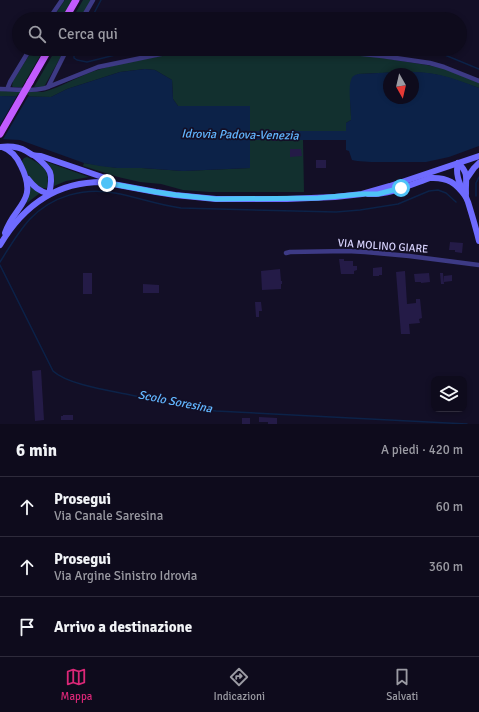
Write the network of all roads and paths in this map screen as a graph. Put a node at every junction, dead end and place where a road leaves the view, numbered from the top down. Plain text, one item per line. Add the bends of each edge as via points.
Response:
1 (62, 0) edge
2 (76, 0) edge
3 (92, 0) edge
4 (54, 12) edge
5 (69, 12) edge
6 (86, 12) edge
7 (26, 56) edge
8 (45, 56) edge
9 (64, 56) edge
10 (151, 56) edge
11 (382, 56) edge
12 (479, 81) edge
13 (48, 87) junction
14 (0, 89) edge
15 (8, 89) junction
16 (0, 134) edge
17 (0, 147) edge
18 (34, 156) junction
19 (479, 156) edge
20 (19, 163) junction
21 (458, 163) junction
22 (479, 163) edge
23 (26, 176) junction
24 (466, 179) junction
25 (133, 188) junction
26 (49, 194) junction
27 (362, 194) junction
28 (467, 200) junction
29 (479, 241) edge
30 (1, 243) edge
31 (286, 253) dead end
32 (479, 265) edge

1 - 4 street
2 - 5 main road
3 - 6 street
7 - 15 street
8 - 16 main road, bridge
9 - 13 street
10 - 13 street via 98,67
11 - 12 street via 444,67
13 - 15 street via 36,90
14 - 15 street
17 - 18 main road via 11,146
17 - 20 main road via 9,150
18 - 20 main road via 23,155
18 - 25 main road via 41,156
18 - 26 main road via 46,165 50,172 52,182
19 - 21 main road
20 - 23 main road
21 - 24 main road via 465,171
21 - 27 main road
21 - 28 main road via 458,178
22 - 24 main road
23 - 26 main road via 37,189
23 - 30 main road via 26,200 7,226
24 - 28 main road
25 - 26 main road via 93,182 70,186
25 - 27 main road via 216,199 318,198
26 - 30 main road via 28,208
27 - 28 main road via 390,192 437,178 453,182
28 - 29 main road
31 - 32 street, VIA MOLINO GIARE via 359,252

